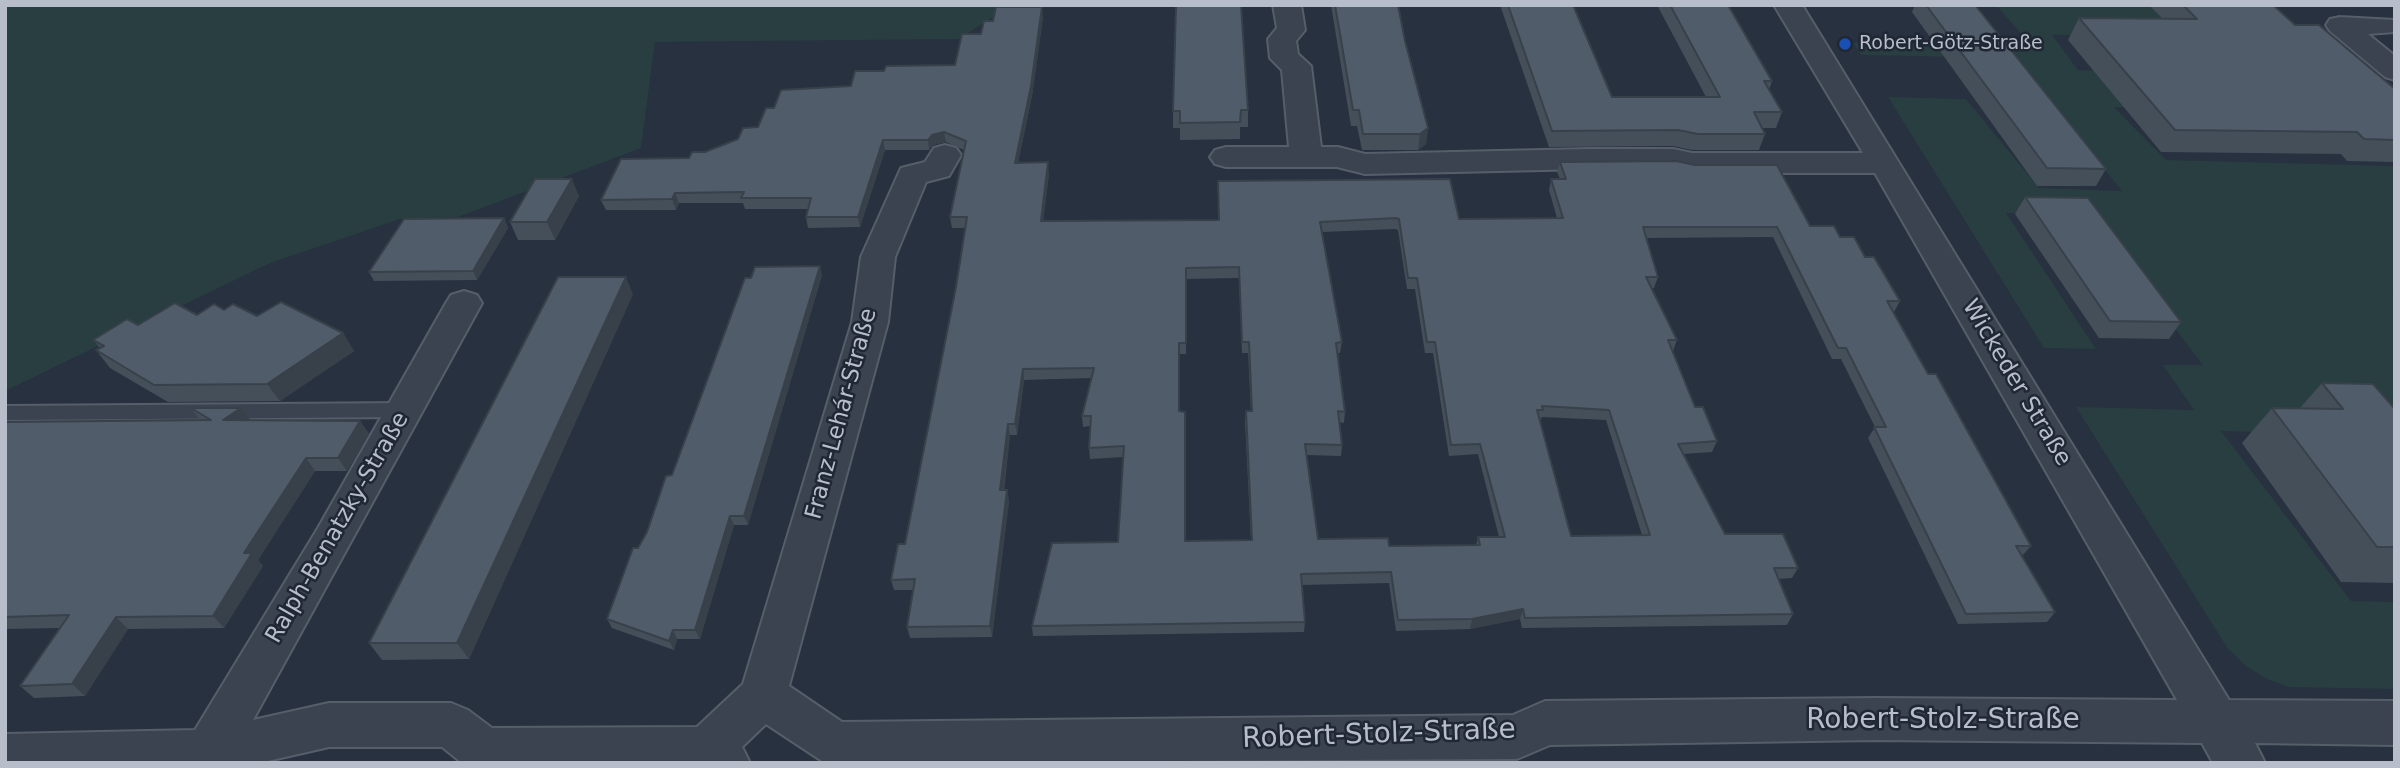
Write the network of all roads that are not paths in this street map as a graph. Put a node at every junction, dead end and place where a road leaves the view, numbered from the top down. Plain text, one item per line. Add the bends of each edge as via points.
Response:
1 (1287, 5) edge
2 (1788, 5) edge
3 (2386, 26) dead end
4 (2395, 71) edge
5 (945, 155) dead end
6 (1226, 157) dead end
7 (1306, 158) junction
8 (1884, 163) junction
9 (464, 303) dead end
10 (405, 410) junction
11 (5, 413) edge
12 (763, 695) junction
13 (2216, 722) junction
14 (2395, 723) edge
15 (209, 752) junction
16 (825, 753) edge
17 (5, 756) edge
18 (716, 756) edge
19 (2240, 763) edge

1 - 7 street via 1291,30 1282,39 1284,58 1297,66
2 - 8 street, Wickeder Straße
3 - 4 street via 2340,25
5 - 12 street, Franz-Lehár-Straße via 938,169 912,175 878,257 870,322
6 - 7 street
7 - 8 street via 1365,164 1588,159
8 - 13 street, Wickeder Straße
9 - 10 street, Ralph-Benatzky-Straße
10 - 11 lane
10 - 15 street, Ralph-Benatzky-Straße
12 - 16 street, Robert-Stolz-Straße
12 - 18 street
13 - 14 street, Robert-Stolz-Straße
13 - 16 street, Robert-Stolz-Straße via 1876,719 1545,723 1517,737
13 - 19 street, Wickeder Straße
15 - 17 street
15 - 18 street via 328,726 451,725 483,750

